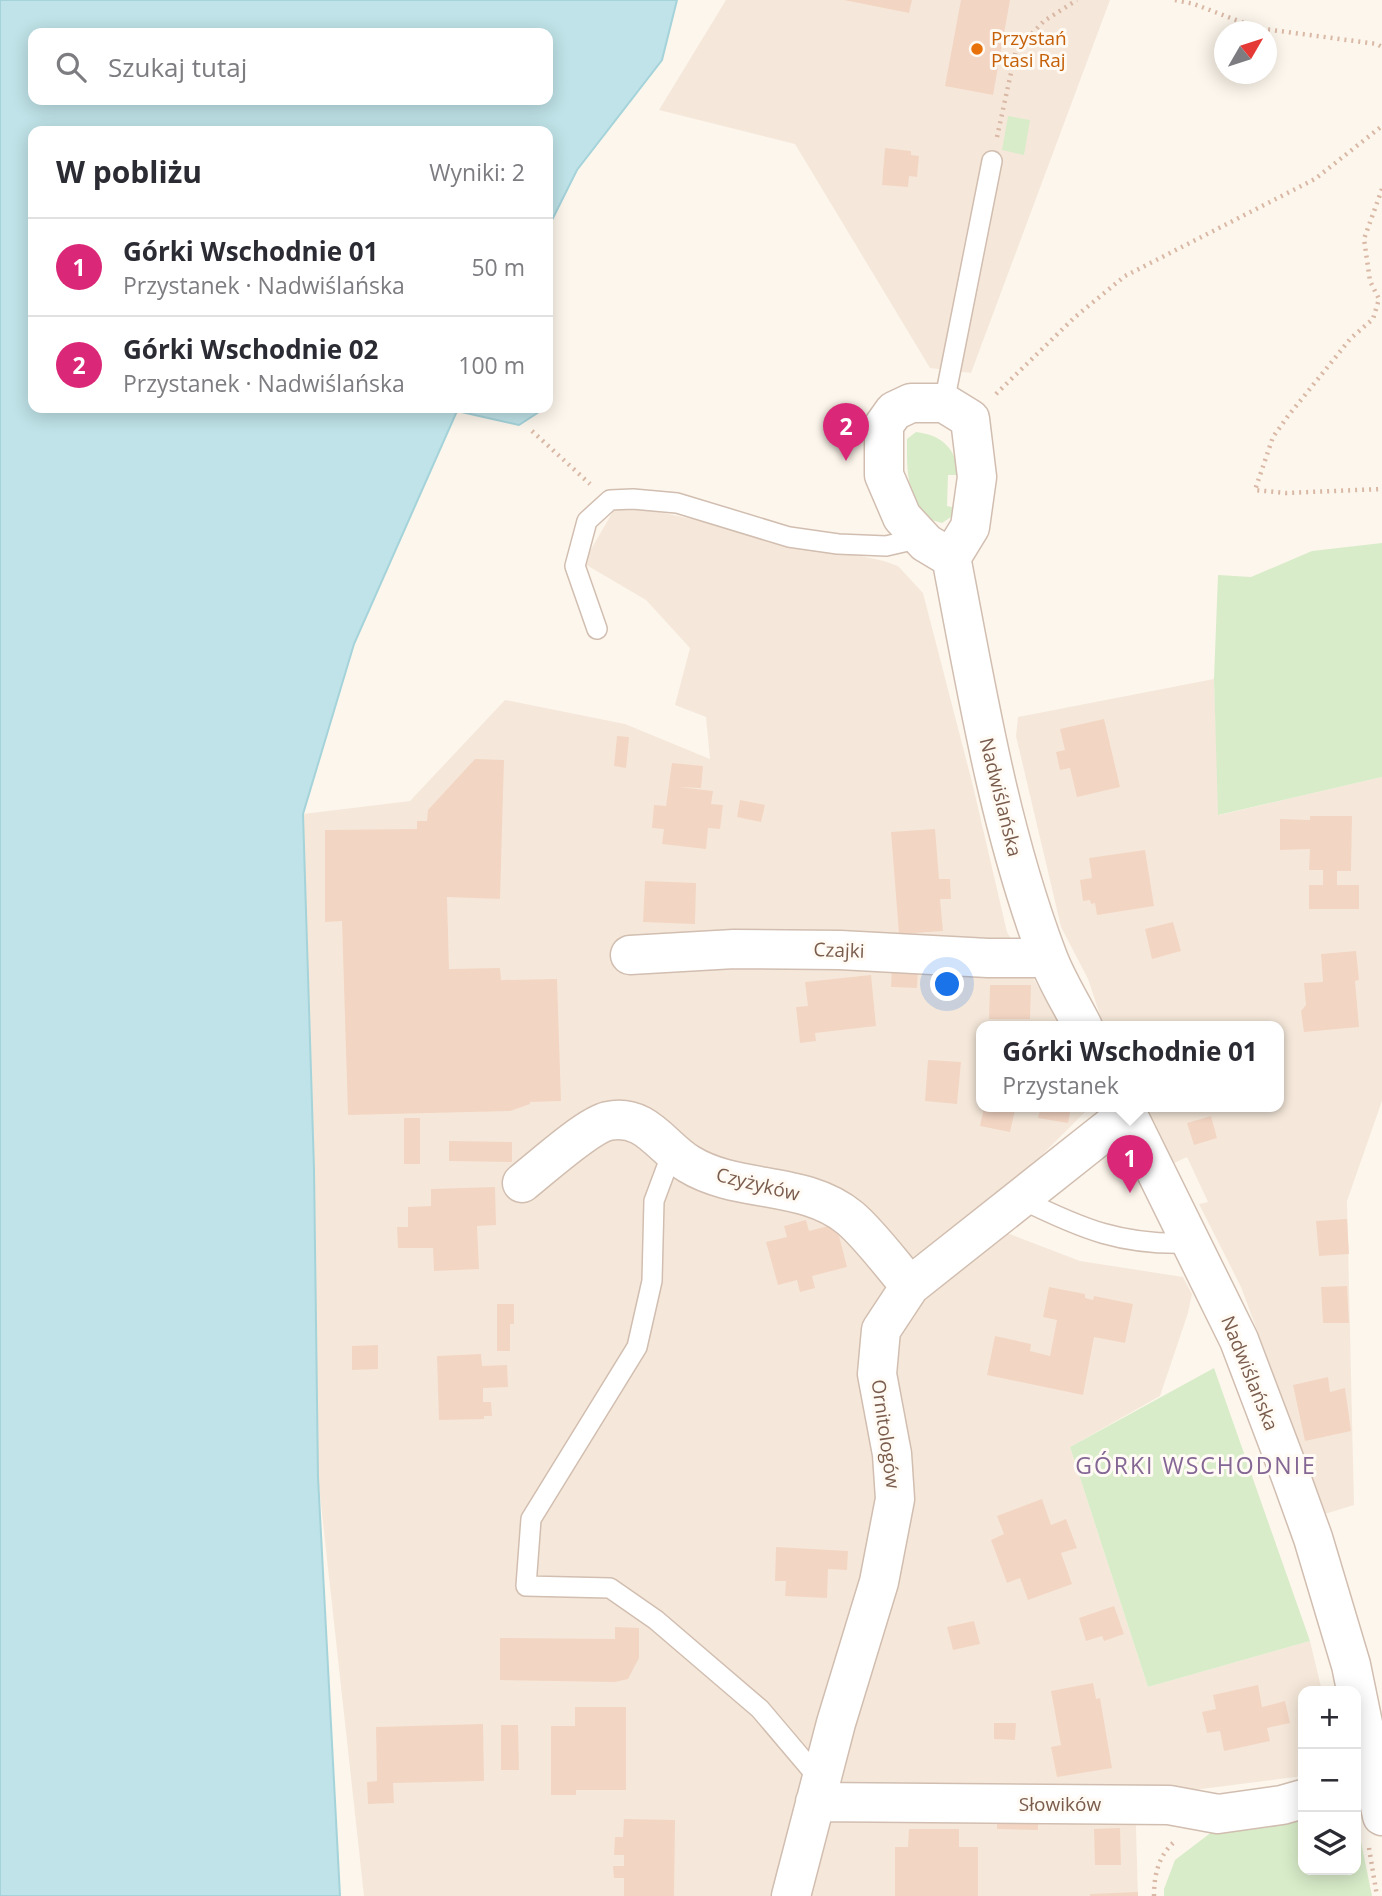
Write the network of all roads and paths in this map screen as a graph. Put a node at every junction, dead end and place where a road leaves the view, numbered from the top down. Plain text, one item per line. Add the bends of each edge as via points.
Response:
1 (1077, 0) edge
2 (1175, 0) edge
3 (1382, 47) edge
4 (1382, 126) edge
5 (992, 161) joint
6 (1382, 189) edge
7 (957, 411) junction
8 (532, 431) dead end
9 (1382, 489) edge
10 (610, 500) junction
11 (936, 548) junction
12 (597, 629) dead end
13 (630, 955) dead end
14 (1048, 958) junction
15 (1080, 1021) edge
16 (1125, 1112) edge
17 (1126, 1112) edge
18 (673, 1150) junction
19 (522, 1183) dead end
20 (1021, 1199) junction
21 (1192, 1243) junction
22 (910, 1286) junction
23 (1365, 1780) edge
24 (818, 1792) junction
25 (1298, 1800) edge
26 (1218, 1814) junction
27 (1382, 1816) edge
28 (791, 1896) edge
29 (1154, 1896) edge

1 - 5 path via 1044,21 1016,50
2 - 3 path via 1257,28
4 - 7 path via 1315,179 1125,276
5 - 7 lane
6 - 9 path via 1364,239 1370,281 1379,299 1373,319 1351,338 1273,437 1255,490
7 - 11 street via 977,477 970,527
7 - 11 street, Nadwiślańska via 911,404 894,411 884,425 884,475 902,517
8 - 10 path
10 - 11 lane via 677,503 789,537
10 - 12 lane via 587,521 575,565
11 - 14 street, Nadwiślańska via 1020,873
13 - 14 street, Czajki via 761,949
14 - 15 street, Nadwiślańska
16 - 20 street, Ornitologów
17 - 21 street, Nadwiślańska
18 - 19 street, Czyżyków via 640,1125 607,1121
18 - 22 street, Czyżyków via 689,1164 722,1177 827,1204 850,1218
18 - 24 lane via 654,1201 652,1282 637,1347 531,1519 526,1586 611,1588 656,1620 760,1709
20 - 21 lane via 1076,1226 1128,1241
20 - 22 street, Ornitologów
21 - 23 street, Nadwiślańska via 1239,1340 1313,1538 1350,1665
22 - 24 street, Ornitologów via 881,1330 877,1374 892,1454 895,1500 879,1582
23 - 27 street, Nadwiślańska
24 - 26 street, Słowików via 1169,1805
24 - 28 street, Ornitologów
25 - 26 street, Słowików
26 - 29 path via 1187,1830 1163,1853

